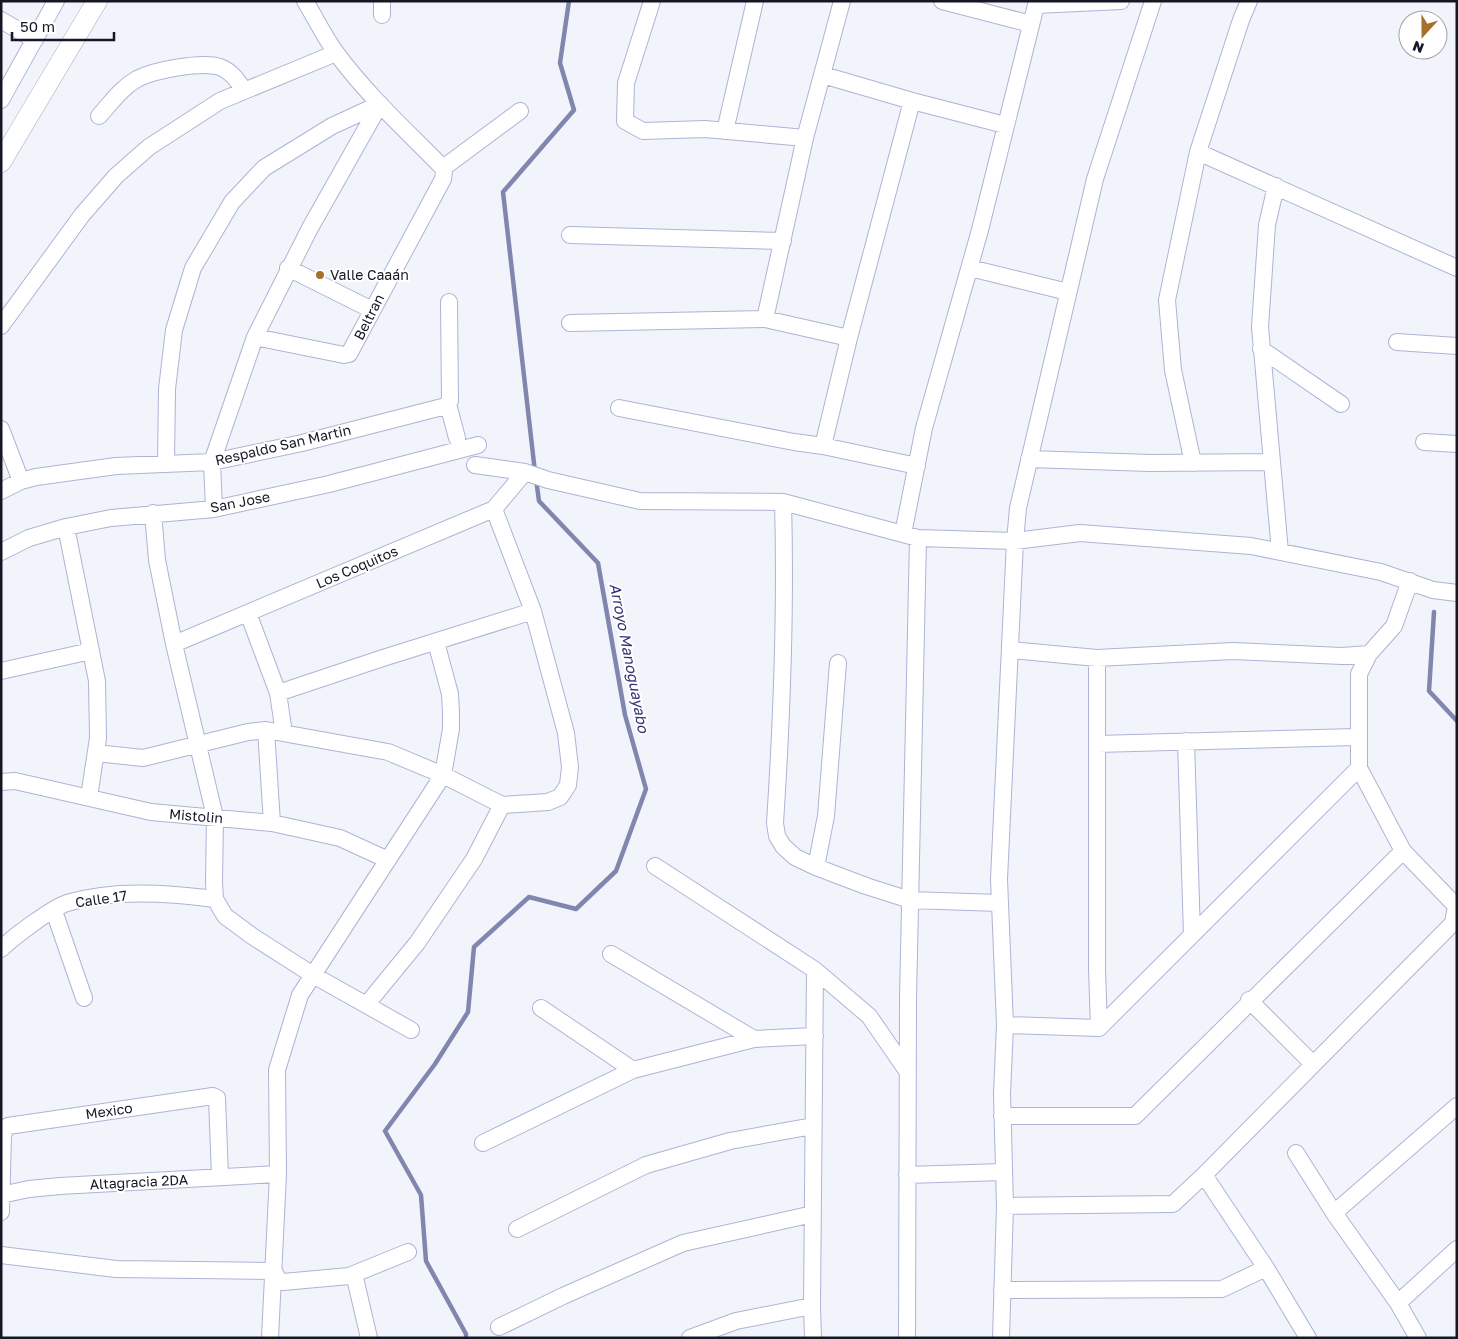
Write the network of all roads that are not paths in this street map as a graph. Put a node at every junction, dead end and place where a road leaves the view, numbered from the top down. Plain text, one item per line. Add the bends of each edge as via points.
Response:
1 (56, 1) edge
2 (97, 1) edge
3 (305, 1) edge
4 (652, 1) edge
5 (755, 1) edge
6 (842, 1) edge
7 (942, 1) edge
8 (1121, 1) edge
9 (1153, 1) edge
10 (1249, 1) edge
11 (1036, 3) edge
12 (1, 20) edge
13 (1031, 24) junction
14 (35, 40) junction
15 (336, 53) junction
16 (823, 75) junction
17 (244, 90) junction
18 (1, 100) edge
19 (912, 101) junction
20 (380, 104) junction
21 (520, 111) dead end
22 (99, 116) dead end
23 (1005, 125) junction
24 (725, 131) junction
25 (806, 138) junction
26 (1198, 152) junction
27 (1, 162) edge
28 (443, 168) junction
29 (1276, 186) junction
30 (570, 235) dead end
31 (783, 241) junction
32 (288, 268) junction
33 (970, 268) junction
34 (1457, 268) edge
35 (1068, 292) junction
36 (449, 302) dead end
37 (372, 310) junction
38 (765, 320) junction
39 (570, 323) dead end
40 (1, 326) edge
41 (255, 337) junction
42 (849, 338) junction
43 (1397, 342) dead end
44 (1457, 346) edge
45 (1261, 349) junction
46 (1341, 404) dead end
47 (447, 405) junction
48 (619, 408) dead end
49 (1, 429) edge
50 (457, 438) dead end
51 (1424, 442) dead end
52 (1457, 444) edge
53 (478, 445) dead end
54 (823, 446) junction
55 (1029, 459) junction
56 (212, 462) junction
57 (1271, 462) junction
58 (1193, 463) junction
59 (166, 464) junction
60 (474, 465) dead end
61 (916, 466) junction
62 (525, 472) junction
63 (21, 481) junction
64 (1, 491) edge
65 (783, 502) junction
66 (214, 509) junction
67 (494, 509) junction
68 (152, 513) junction
69 (66, 527) junction
70 (910, 536) junction
71 (1015, 541) junction
72 (1, 552) edge
73 (1280, 552) junction
74 (1410, 581) junction
75 (1457, 593) edge
76 (533, 611) junction
77 (248, 613) junction
78 (436, 642) junction
79 (174, 644) junction
80 (1010, 650) junction
81 (92, 651) junction
82 (1369, 654) junction
83 (1097, 658) junction
84 (838, 663) dead end
85 (1, 671) edge
86 (278, 693) junction
87 (266, 730) junction
88 (284, 733) junction
89 (1358, 737) junction
90 (1186, 741) junction
91 (198, 744) junction
92 (1097, 744) junction
93 (96, 753) junction
94 (1358, 768) junction
95 (442, 775) junction
96 (1, 782) edge
97 (89, 797) junction
98 (502, 805) junction
99 (214, 817) junction
100 (272, 822) junction
101 (1403, 851) junction
102 (388, 860) junction
103 (655, 866) dead end
104 (816, 867) junction
105 (216, 899) junction
106 (910, 900) junction
107 (1000, 903) junction
108 (54, 911) junction
109 (1192, 935) junction
110 (2, 945) edge
111 (611, 954) dead end
112 (815, 970) junction
113 (313, 976) junction
114 (84, 998) dead end
115 (1250, 1000) junction
116 (367, 1004) junction
117 (541, 1008) dead end
118 (1006, 1025) junction
119 (1099, 1028) junction
120 (411, 1030) dead end
121 (815, 1036) junction
122 (754, 1039) junction
123 (1313, 1064) junction
124 (633, 1070) junction
125 (907, 1071) junction
126 (1457, 1106) edge
127 (1002, 1116) junction
128 (813, 1126) junction
129 (483, 1143) dead end
130 (1296, 1153) dead end
131 (1003, 1172) junction
132 (278, 1174) junction
133 (907, 1175) junction
134 (1204, 1175) junction
135 (220, 1177) junction
136 (2, 1195) edge
137 (1005, 1206) junction
138 (1, 1212) edge
139 (1334, 1213) junction
140 (813, 1214) junction
141 (517, 1229) dead end
142 (1457, 1249) edge
143 (408, 1252) dead end
144 (1, 1255) edge
145 (1266, 1268) junction
146 (274, 1271) junction
147 (352, 1277) junction
148 (1002, 1290) junction
149 (1398, 1303) junction
150 (812, 1306) junction
151 (499, 1327) dead end
152 (270, 1338) edge
153 (369, 1338) edge
154 (690, 1338) edge
155 (813, 1338) edge
156 (907, 1338) edge
157 (1002, 1338) edge
158 (1308, 1338) edge
159 (1418, 1338) edge

1 - 14 street
2 - 27 street
3 - 15 street
4 - 24 street via 626,83 625,122 643,131
5 - 24 street
6 - 16 street
7 - 13 street
8 - 11 street
9 - 35 street via 1095,179
10 - 26 street
11 - 13 street
12 - 14 street
13 - 23 street
14 - 18 street
15 - 17 street
15 - 20 street
16 - 19 street
16 - 25 street
17 - 22 street via 233,74 220,67 204,64 157,72 122,90
17 - 40 street via 186,122 149,147 116,176 82,215
19 - 23 street
19 - 42 street
20 - 28 street
20 - 32 street
20 - 59 street via 332,126 264,168 232,202 194,268 174,330 167,389
21 - 28 street
23 - 33 street
24 - 25 street
25 - 31 street
26 - 29 street
26 - 58 street via 1167,300 1173,370
28 - 37 street, Beltran via 443,179
29 - 34 street
29 - 45 street via 1267,225
30 - 31 street
31 - 38 street
32 - 37 street
32 - 41 street
33 - 35 street
33 - 61 street
35 - 55 street
36 - 47 street
37 - 41 street, Beltran via 349,354
38 - 39 street
38 - 42 street
41 - 56 street
42 - 54 street
43 - 44 street
45 - 46 street
45 - 57 street
47 - 50 street
47 - 56 street, Respaldo San Martin via 302,443
48 - 54 street
49 - 63 street
51 - 52 street
53 - 66 street, San Jose via 329,484
54 - 61 street
55 - 58 street
55 - 71 street via 1018,508
56 - 59 street, Respaldo San Martin
56 - 66 street
57 - 58 street
57 - 73 street
59 - 63 street, Respaldo San Martin via 116,466
60 - 62 street
61 - 70 street
62 - 65 street via 640,501
62 - 67 street, Los Coquitos
63 - 64 street, Respaldo San Martin
65 - 70 street
65 - 104 street via 782,703 775,823 783,846 795,857
66 - 68 street, San Jose
67 - 76 street
67 - 77 street, Los Coquitos
68 - 69 street, San Jose
68 - 79 street via 157,560
69 - 72 street, San Jose via 29,538
69 - 81 street
70 - 71 street
70 - 106 street
71 - 73 street via 1080,533 1251,546
71 - 80 street
73 - 74 street via 1382,572
74 - 75 street via 1433,590
74 - 82 street via 1394,626
76 - 78 street
76 - 98 street via 566,732 570,767 568,786 560,797 548,802
77 - 79 street, Los Coquitos
77 - 86 street
78 - 86 street
78 - 95 street via 450,694 451,712
79 - 91 street
80 - 83 street
80 - 107 street
81 - 85 street
81 - 93 street via 97,681
82 - 83 street via 1342,656 1233,651
82 - 89 street via 1359,674
83 - 92 street
84 - 104 street via 826,816
86 - 88 street
87 - 88 street
87 - 91 street
87 - 100 street
88 - 95 street via 388,752
89 - 90 street
89 - 94 street
90 - 92 street
90 - 109 street
91 - 93 street via 143,758
91 - 99 street
92 - 119 street
93 - 97 street
94 - 101 street
94 - 109 street
95 - 98 street
95 - 102 street
96 - 97 street, Mistolin via 15,781
97 - 99 street, Mistolin via 152,812
98 - 116 street via 474,860 417,942
99 - 100 street, Mistolin
99 - 105 street
100 - 102 street, Mistolin via 340,838
101 - 115 street
101 - 123 street via 1456,906 1453,923
102 - 113 street
103 - 112 street
104 - 106 street
105 - 108 street, Calle 17 via 143,894 105,896 66,904
105 - 113 street via 225,916
106 - 107 street
106 - 125 street
107 - 118 street
108 - 110 street, Calle 17
108 - 114 street
109 - 119 street
111 - 122 street
112 - 121 street
112 - 125 street via 869,1016
113 - 116 street
113 - 132 street via 300,995 277,1070
115 - 123 street
115 - 127 street via 1135,1116
116 - 120 street
117 - 124 street
118 - 119 street
118 - 127 street
121 - 122 street
121 - 128 street
122 - 124 street
123 - 134 street
124 - 129 street
125 - 133 street
126 - 139 street
127 - 131 street
128 - 140 street
128 - 141 street via 730,1141 646,1166
130 - 139 street
131 - 133 street
131 - 137 street
132 - 135 street, Altagracia 2DA
132 - 146 street
133 - 156 street
134 - 137 street via 1172,1204
134 - 145 street
135 - 136 street, Altagracia 2DA via 60,1186
135 - 136 street, Mexico via 217,1098 213,1096 8,1126 3,1134
136 - 138 street
137 - 148 street
139 - 149 street
140 - 150 street
140 - 151 street via 683,1243
142 - 149 street
143 - 147 street
144 - 146 street via 116,1269
145 - 148 street via 1222,1289
145 - 158 street
146 - 147 street via 283,1282
146 - 152 street
147 - 153 street
148 - 157 street
149 - 159 street
150 - 154 street via 736,1321
150 - 155 street

